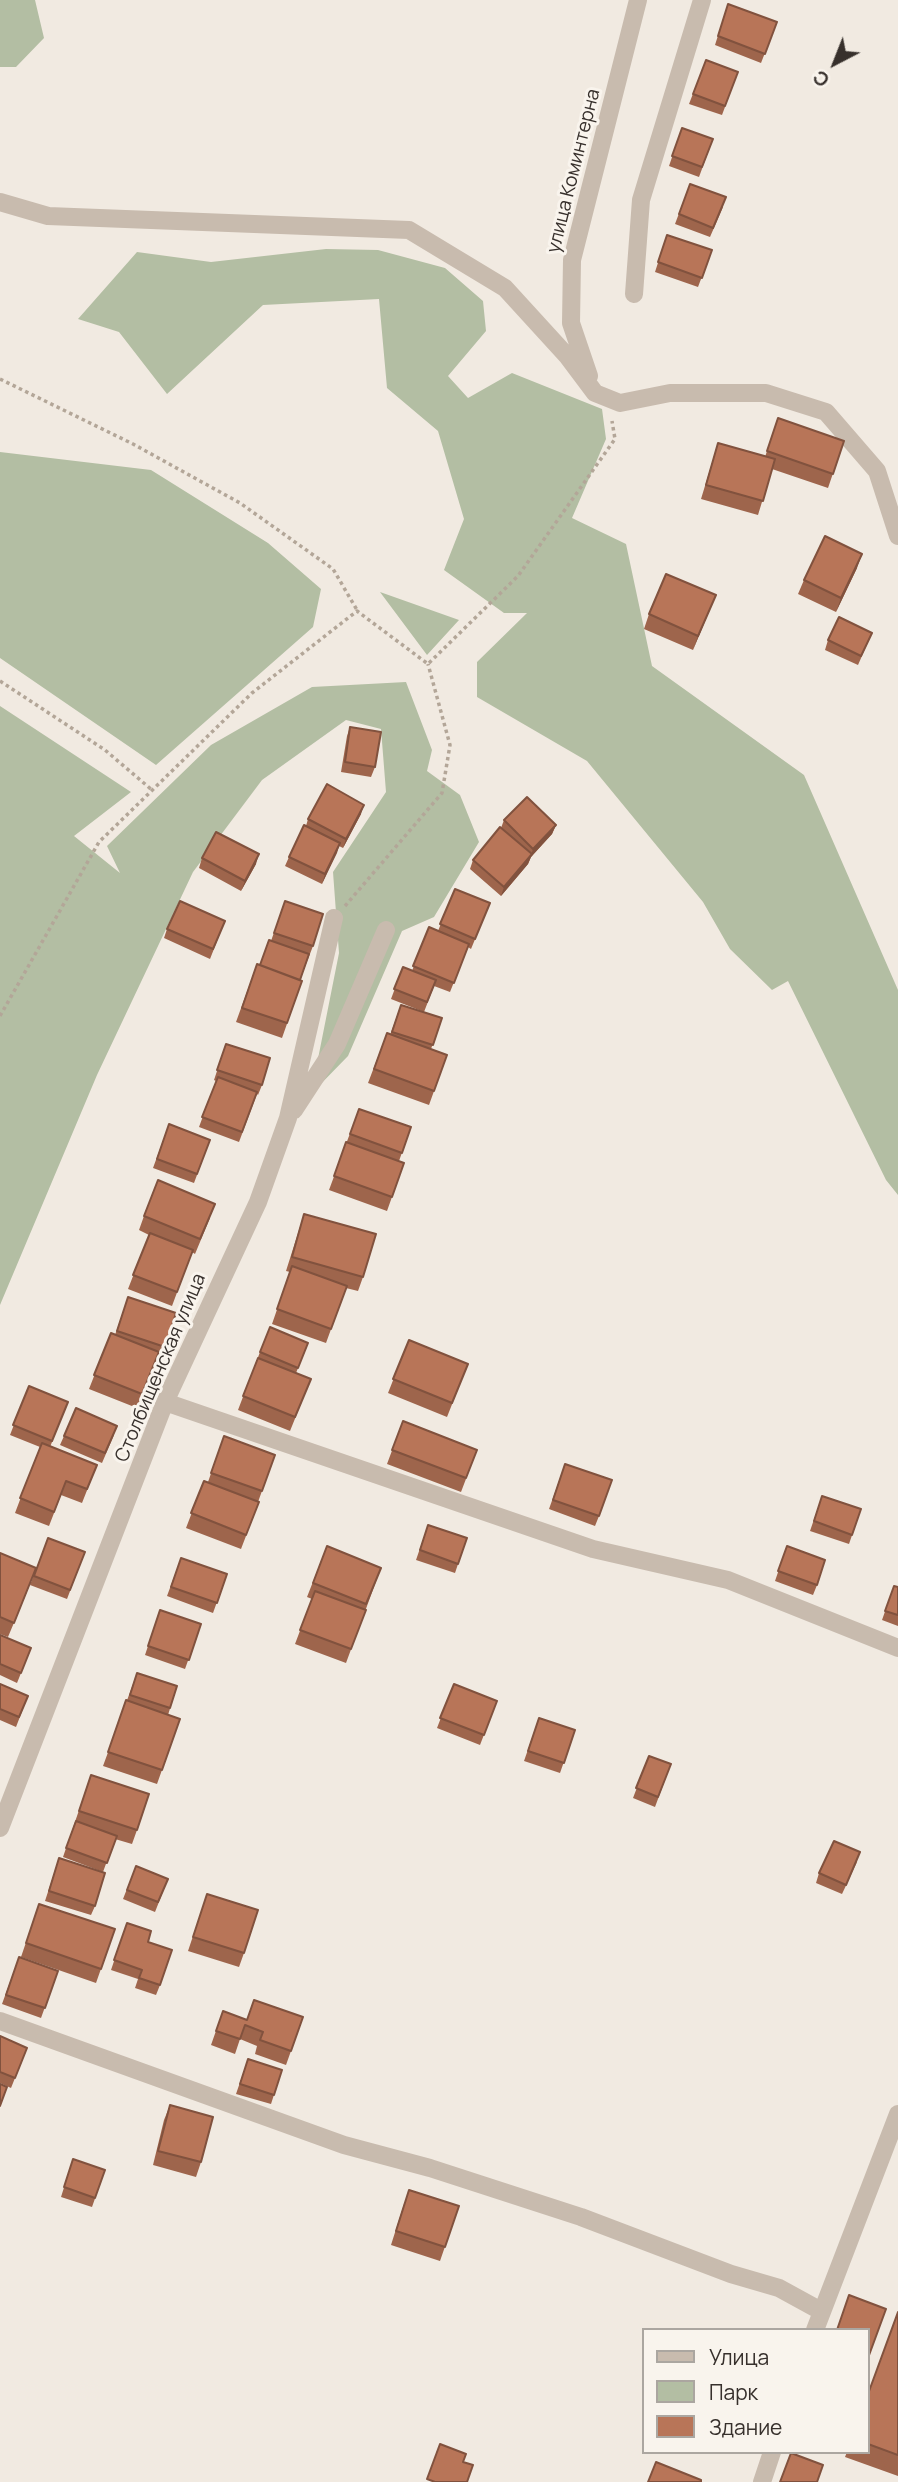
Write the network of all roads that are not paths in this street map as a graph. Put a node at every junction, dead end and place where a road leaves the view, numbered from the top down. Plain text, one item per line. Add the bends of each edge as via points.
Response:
1 (638, 0) edge
2 (702, 0) edge
3 (0, 202) edge
4 (634, 294) dead end
5 (601, 396) junction
6 (898, 536) edge
7 (334, 918) road end
8 (386, 930) dead end
9 (288, 1118) junction
10 (165, 1402) junction
11 (898, 1648) edge
12 (0, 1828) edge
13 (0, 2021) edge
14 (898, 2114) edge
15 (821, 2311) junction
16 (816, 2328) edge
17 (771, 2454) edge
18 (762, 2482) edge

1 - 5 street, улица Коминтерна via 572,260 571,323
2 - 4 street via 641,200
3 - 5 street via 48,216 409,230 505,288
5 - 6 street via 620,403 670,393 766,393 826,412 877,471
7 - 9 street, Столбищенская улица
8 - 9 street via 337,1044
9 - 10 street, Столбищенская улица via 258,1202
10 - 11 street via 593,1549 728,1580
10 - 12 street, Столбищенская улица
13 - 15 street via 344,2144 581,2217 779,2288
14 - 15 street
15 - 16 street
17 - 18 street

